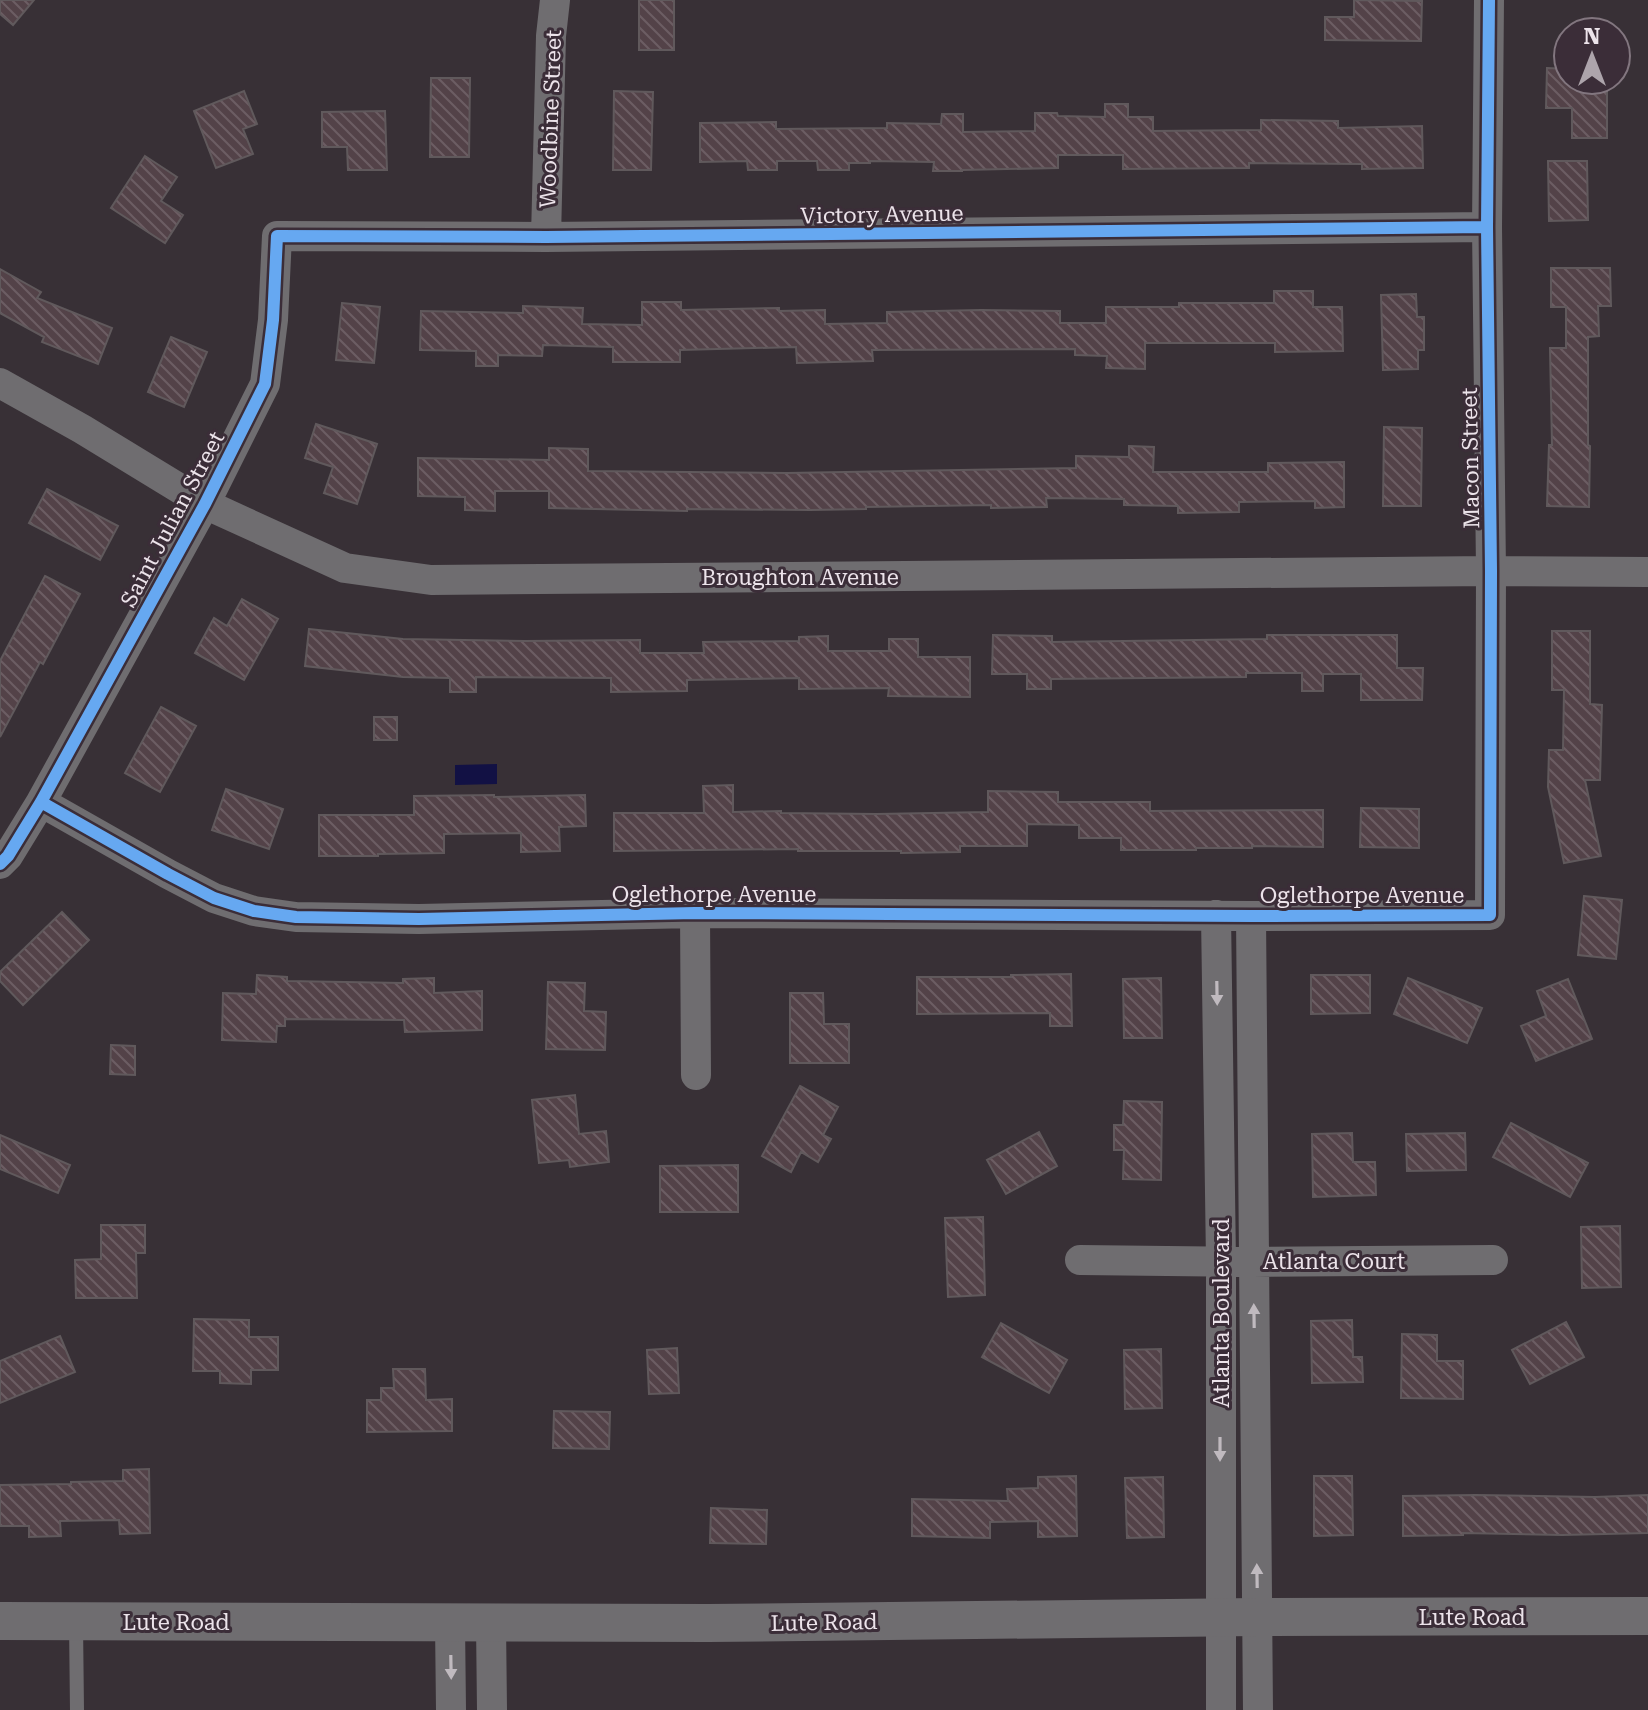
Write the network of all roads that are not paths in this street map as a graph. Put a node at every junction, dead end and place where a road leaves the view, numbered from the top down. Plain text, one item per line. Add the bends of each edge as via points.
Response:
1 (555, 0) edge
2 (1489, 0) edge
3 (1487, 227) junction
4 (277, 236) joint
5 (546, 237) junction
6 (0, 383) edge
7 (205, 504) junction
8 (1491, 571) junction
9 (1648, 572) edge
10 (41, 802) junction
11 (0, 864) edge
12 (695, 913) junction
13 (1216, 915) junction
14 (1490, 915) joint
15 (1251, 916) junction
16 (696, 1075) dead end
17 (1080, 1260) dead end
18 (1493, 1260) dead end
19 (1221, 1261) junction
20 (1254, 1262) junction
21 (1648, 1616) edge
22 (1257, 1617) junction
23 (1220, 1618) junction
24 (0, 1621) edge
25 (76, 1621) junction
26 (450, 1623) junction
27 (491, 1623) junction
28 (77, 1710) edge
29 (451, 1710) edge
30 (492, 1710) edge
31 (1221, 1710) edge
32 (1258, 1710) edge

1 - 5 street, Woodbine Street
2 - 3 street, Macon Street
3 - 5 street, Victory Avenue
3 - 8 street, Macon Street
4 - 5 street, Victory Avenue
4 - 7 street, Saint Julian Street via 265,384
6 - 7 street, Broughton Avenue
7 - 8 street, Broughton Avenue via 345,568 431,580
7 - 10 street, Saint Julian Street
8 - 9 street, Broughton Avenue
8 - 14 street, Macon Street
10 - 11 street
10 - 12 street, Oglethorpe Avenue via 214,898 254,911 419,919
12 - 13 street, Oglethorpe Avenue
12 - 16 street
13 - 15 street, Oglethorpe Avenue
13 -> 19 street, Atlanta Boulevard
14 - 15 street, Oglethorpe Avenue
15 - 20 street, Atlanta Boulevard
17 - 19 street, Atlanta Court
18 - 20 street, Atlanta Court
19 - 20 street, Atlanta Court
19 -> 23 street, Atlanta Boulevard
22 -> 20 street, Atlanta Boulevard
21 - 22 street, Lute Road
22 - 23 street, Lute Road
22 - 32 street, Atlanta Boulevard
23 - 27 street, Lute Road
23 - 31 street, Atlanta Boulevard
24 - 25 street, Lute Road
25 - 26 street, Lute Road
25 - 28 lane
26 - 27 street, Lute Road
26 -> 29 street
27 - 30 street

